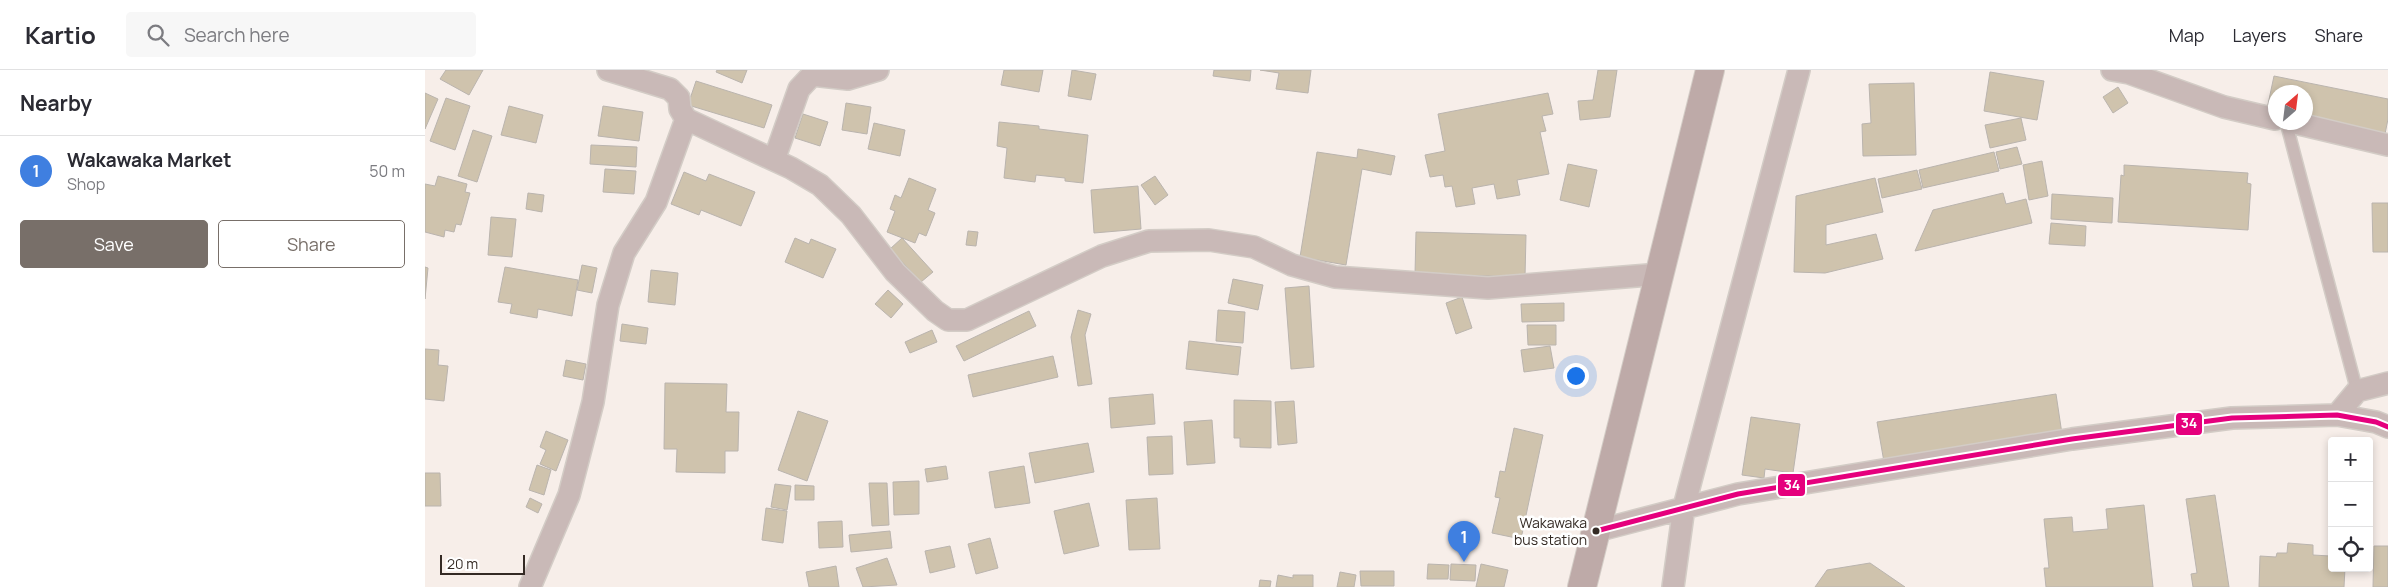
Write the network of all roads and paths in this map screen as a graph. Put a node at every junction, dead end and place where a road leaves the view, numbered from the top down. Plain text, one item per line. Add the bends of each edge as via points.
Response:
1 (608, 70) edge
2 (878, 70) edge
3 (1710, 70) edge
4 (1799, 70) edge
5 (2112, 70) edge
6 (2268, 117) edge
7 (687, 119) junction
8 (2313, 127) edge
9 (2288, 130) edge
10 (2388, 145) edge
11 (774, 160) junction
12 (1661, 274) junction
13 (2388, 383) edge
14 (2357, 391) junction
15 (2337, 415) junction
16 (2388, 427) edge
17 (1684, 506) junction
18 (1596, 532) junction
19 (530, 587) edge
20 (1582, 587) edge
21 (1673, 587) edge

1 - 7 street via 671,89 679,98 680,110
2 - 11 street via 848,80 812,75 799,89
3 - 12 highway
4 - 17 street
5 - 6 street via 2224,107
7 - 11 street
7 - 19 street via 656,202 624,253 608,305 593,402 569,495
8 - 10 street
9 - 14 lane
11 - 12 street via 820,185 851,215 895,272 948,320 967,320 1102,256 1149,241 1209,240 1255,247 1292,265 1335,277 1488,288
12 - 18 highway
13 - 14 street
14 - 15 street
15 - 16 street
15 - 17 street via 2232,418 2072,439 1738,494
17 - 18 street
17 - 21 street
18 - 20 highway

